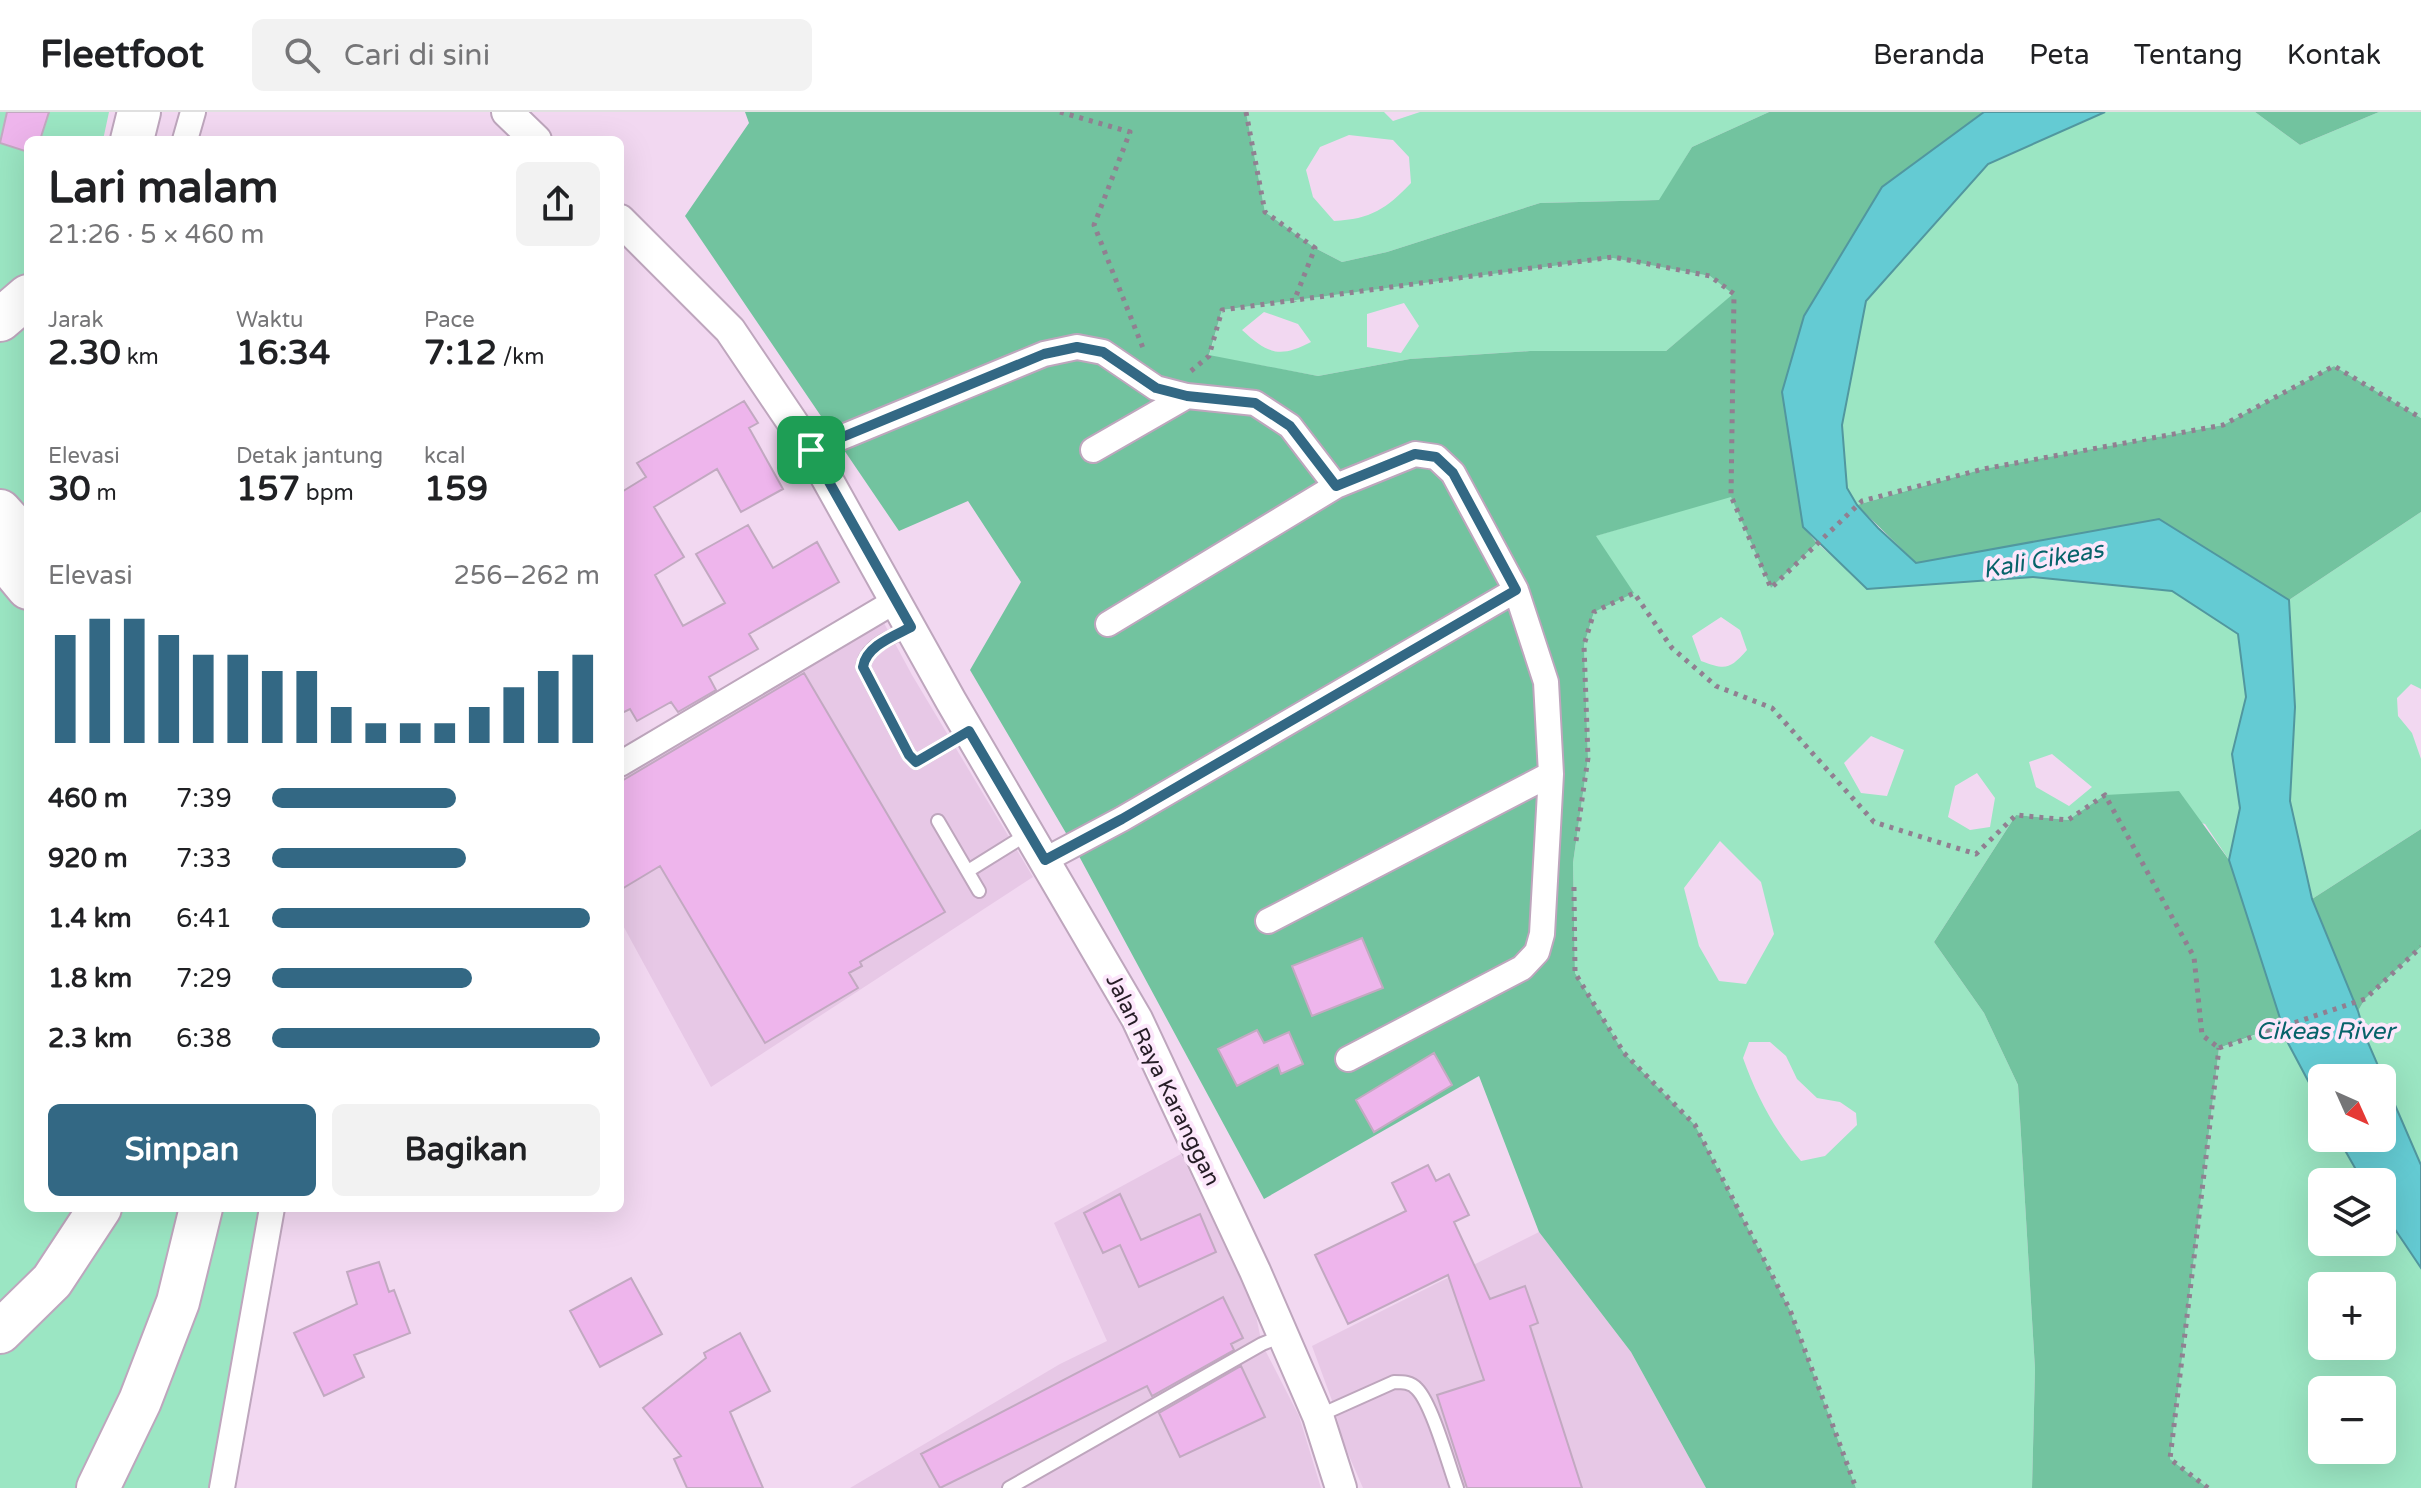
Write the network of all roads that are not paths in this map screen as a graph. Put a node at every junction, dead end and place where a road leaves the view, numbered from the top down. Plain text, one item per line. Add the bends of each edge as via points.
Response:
1 (109, 112) edge
2 (139, 112) edge
3 (193, 112) edge
4 (507, 112) edge
5 (104, 136) edge
6 (133, 136) edge
7 (186, 136) edge
8 (532, 136) edge
9 (624, 224) edge
10 (24, 299) edge
11 (0, 320) edge
12 (1184, 387) junction
13 (811, 450) junction
14 (1093, 450) dead end
15 (1336, 486) junction
16 (0, 511) edge
17 (24, 538) edge
18 (0, 554) edge
19 (24, 583) edge
20 (1516, 590) junction
21 (897, 600) junction
22 (1108, 624) dead end
23 (911, 627) junction
24 (969, 731) junction
25 (624, 762) edge
26 (1551, 774) junction
27 (938, 821) dead end
28 (1029, 833) junction
29 (1045, 860) junction
30 (968, 871) junction
31 (979, 891) dead end
32 (1268, 921) dead end
33 (1348, 1059) dead end
34 (97, 1212) edge
35 (200, 1212) edge
36 (271, 1212) edge
37 (0, 1332) edge
38 (1283, 1336) junction
39 (1318, 1416) junction
40 (98, 1488) edge
41 (222, 1488) edge
42 (1009, 1488) edge
43 (1341, 1488) edge
44 (1457, 1488) edge

1 - 5 highway
2 - 6 highway
3 - 7 street
4 - 8 street
9 - 13 street, Jalan Raya Karanggan via 730,330
10 - 11 highway
12 - 13 street via 1156,388 1103,352 1077,347 1044,354
12 - 14 street
12 - 15 street via 1255,403 1290,426
13 - 21 street, Jalan Raya Karanggan
15 - 20 street via 1415,454 1436,457 1453,473
15 - 22 street
16 - 17 highway
18 - 19 highway
20 - 26 street via 1546,682
20 - 29 street
21 - 23 street, Jalan Raya Karanggan
21 - 25 street
23 - 24 street, Jalan Raya Karanggan
23 - 24 lane via 873,649 863,667 909,755 916,762
24 - 28 street, Jalan Raya Karanggan
26 - 32 street
26 - 33 street via 1537,952 1522,968
27 - 30 lane
28 - 29 street, Jalan Raya Karanggan
28 - 30 lane
29 - 38 street, Jalan Raya Karanggan via 1137,1019
30 - 31 lane
34 - 37 highway via 52,1281
35 - 40 highway via 178,1302 140,1401
36 - 41 street
38 - 39 street, Jalan Raya Karanggan
38 - 42 lane
39 - 43 street, Jalan Raya Karanggan
39 - 44 lane via 1406,1381 1425,1402

